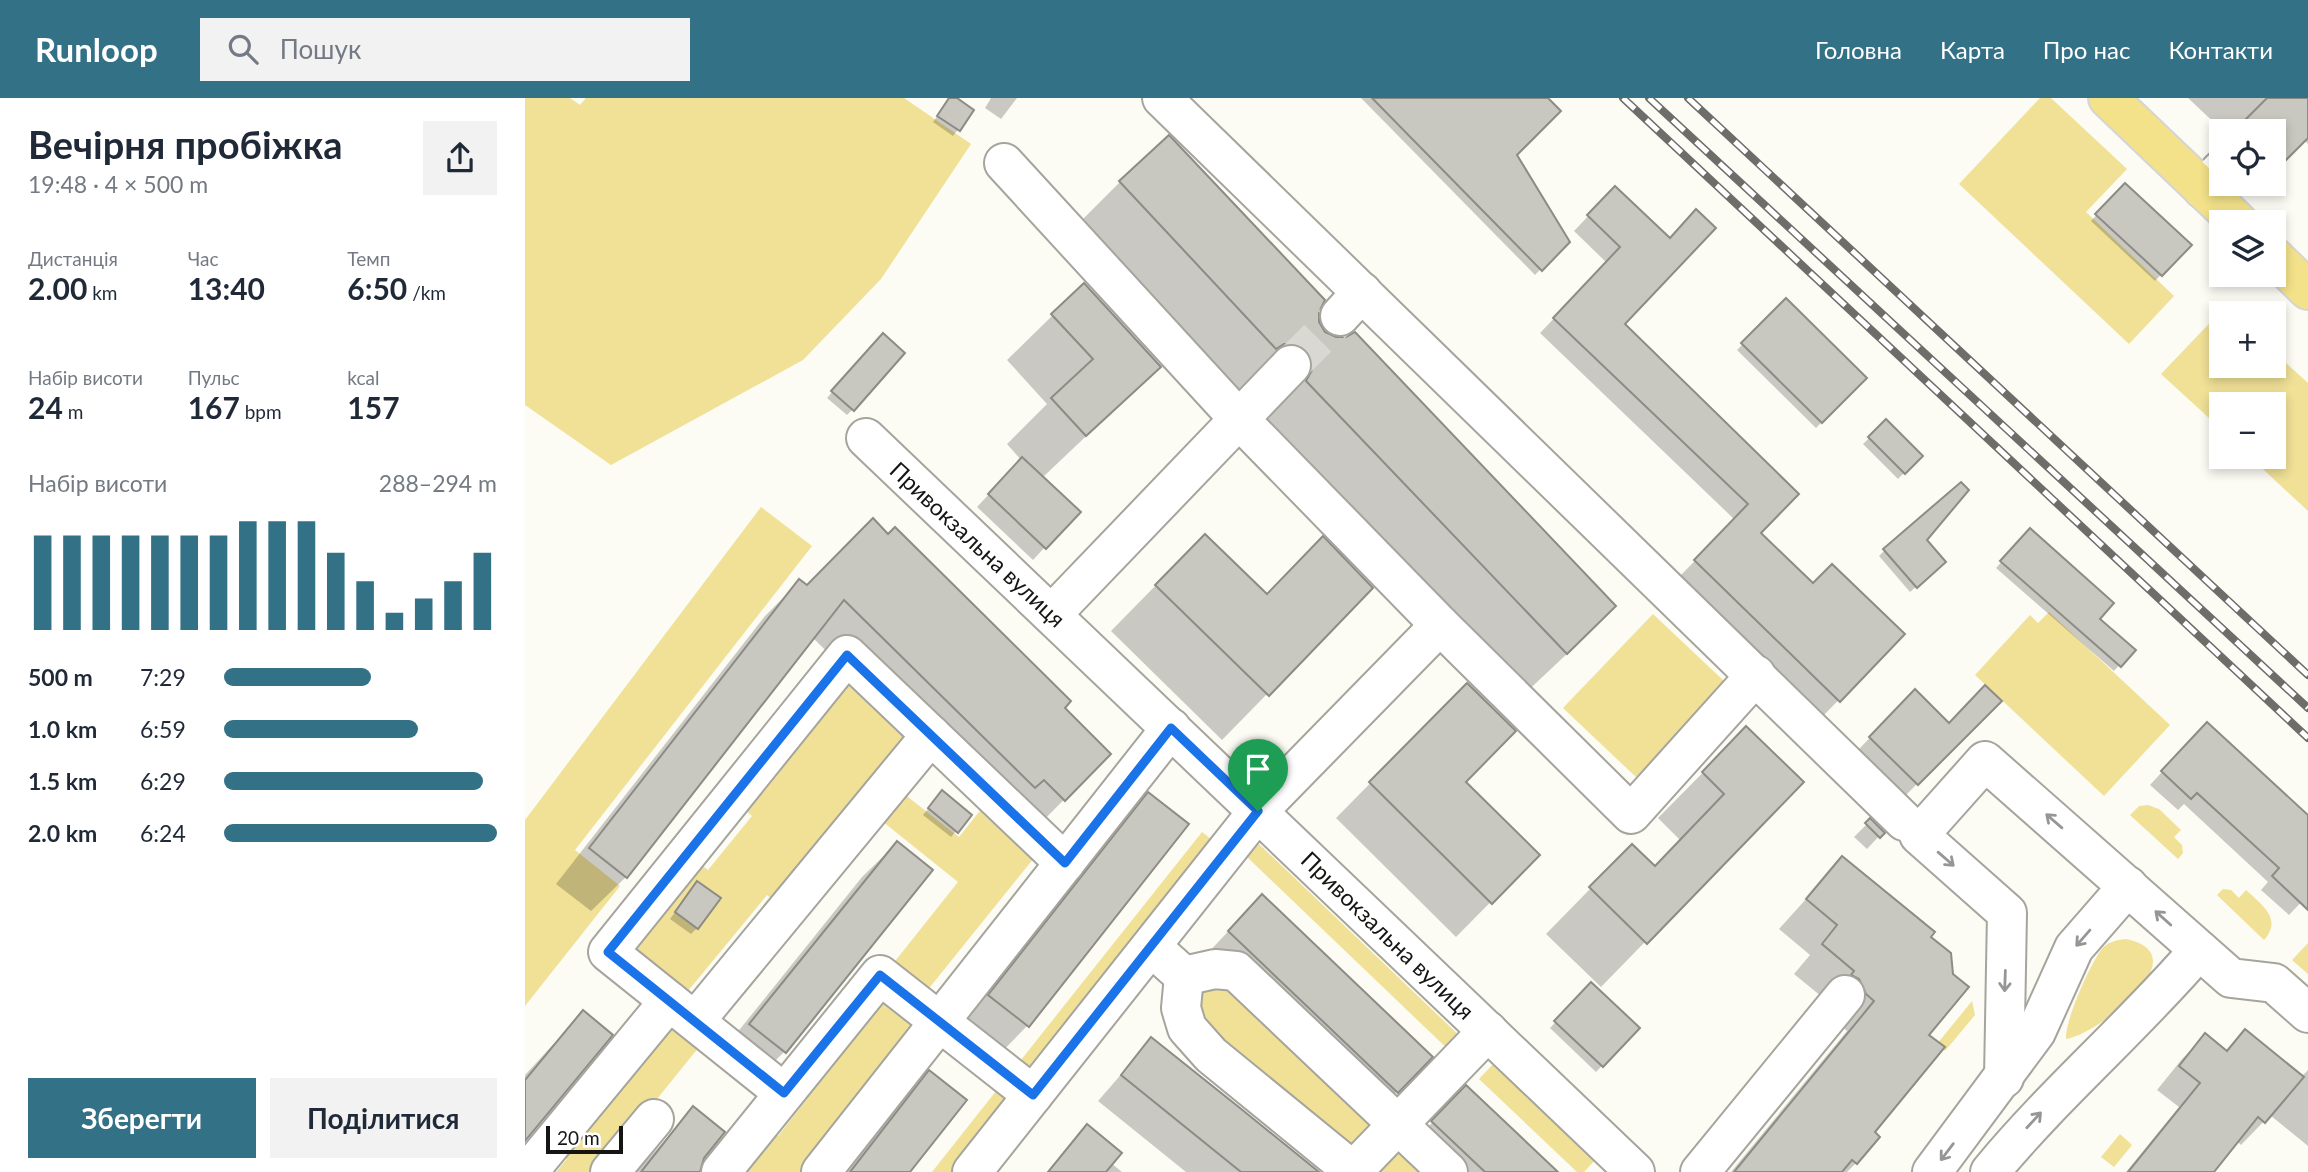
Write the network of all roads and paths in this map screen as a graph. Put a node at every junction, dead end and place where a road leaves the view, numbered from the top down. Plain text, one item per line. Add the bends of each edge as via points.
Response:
1 (1162, 98) edge
2 (2108, 98) edge
3 (1004, 163) dead end
4 (2209, 177) edge
5 (2286, 269) edge
6 (2308, 290) edge
7 (1291, 365) tunnel mouth
8 (1238, 418) junction
9 (866, 438) dead end
10 (1052, 614) junction
11 (1440, 625) junction
12 (1756, 675) junction
13 (1171, 728) junction
14 (931, 735) junction
15 (1258, 811) junction
16 (1904, 821) dead end
17 (1065, 863) junction
18 (2128, 886) junction
19 (1151, 946) junction
20 (2199, 950) junction
21 (1184, 976) junction
22 (1845, 995) dead end
23 (682, 1011) junction
24 (2308, 1013) edge
25 (940, 1022) junction
26 (1488, 1031) junction
27 (2004, 1078) junction
28 (784, 1093) junction
29 (1033, 1095) junction
30 (654, 1119) dead end
31 (1397, 1124) junction
32 (1613, 1164) edge
33 (528, 1172) edge
34 (610, 1172) edge
35 (721, 1172) edge
36 (821, 1172) edge
37 (972, 1172) edge
38 (1448, 1172) edge
39 (1700, 1172) edge
40 (1932, 1172) edge
41 (1990, 1172) edge

1 - 12 street via 1351,304
2 - 4 main road
3 - 8 street
5 - 6 main road
7 - 8 street
8 - 10 street
8 - 11 street
9 - 10 street, Привокзальна вулиця
10 - 13 street, Привокзальна вулиця
11 - 12 street via 1631,814
11 - 15 street
12 - 16 street
13 - 15 street, Привокзальна вулиця
13 - 17 street
14 - 17 street
14 - 23 street
14 - 23 street via 847,655 608,952
15 - 19 street
15 - 26 street, Привокзальна вулиця
17 - 25 street
20 -> 18 street
18 -> 27 street via 2074,948 2036,1032
18 -> 27 street via 1985,761 1919,835 2007,913
19 - 21 street
19 - 29 street
20 - 24 street via 2231,978 2274,983
41 -> 20 street via 2030,1123
21 - 31 street via 1215,969 1236,971
21 - 31 street via 1181,1008 1187,1028 1211,1055 1353,1171
22 - 39 street
23 - 28 street
23 - 33 street
25 - 28 street via 880,975
25 - 29 street
25 - 36 street
26 - 31 street
26 - 32 street, Привокзальна вулиця
27 -> 40 street
28 - 35 street
29 - 37 street
30 - 34 street
31 - 38 street

